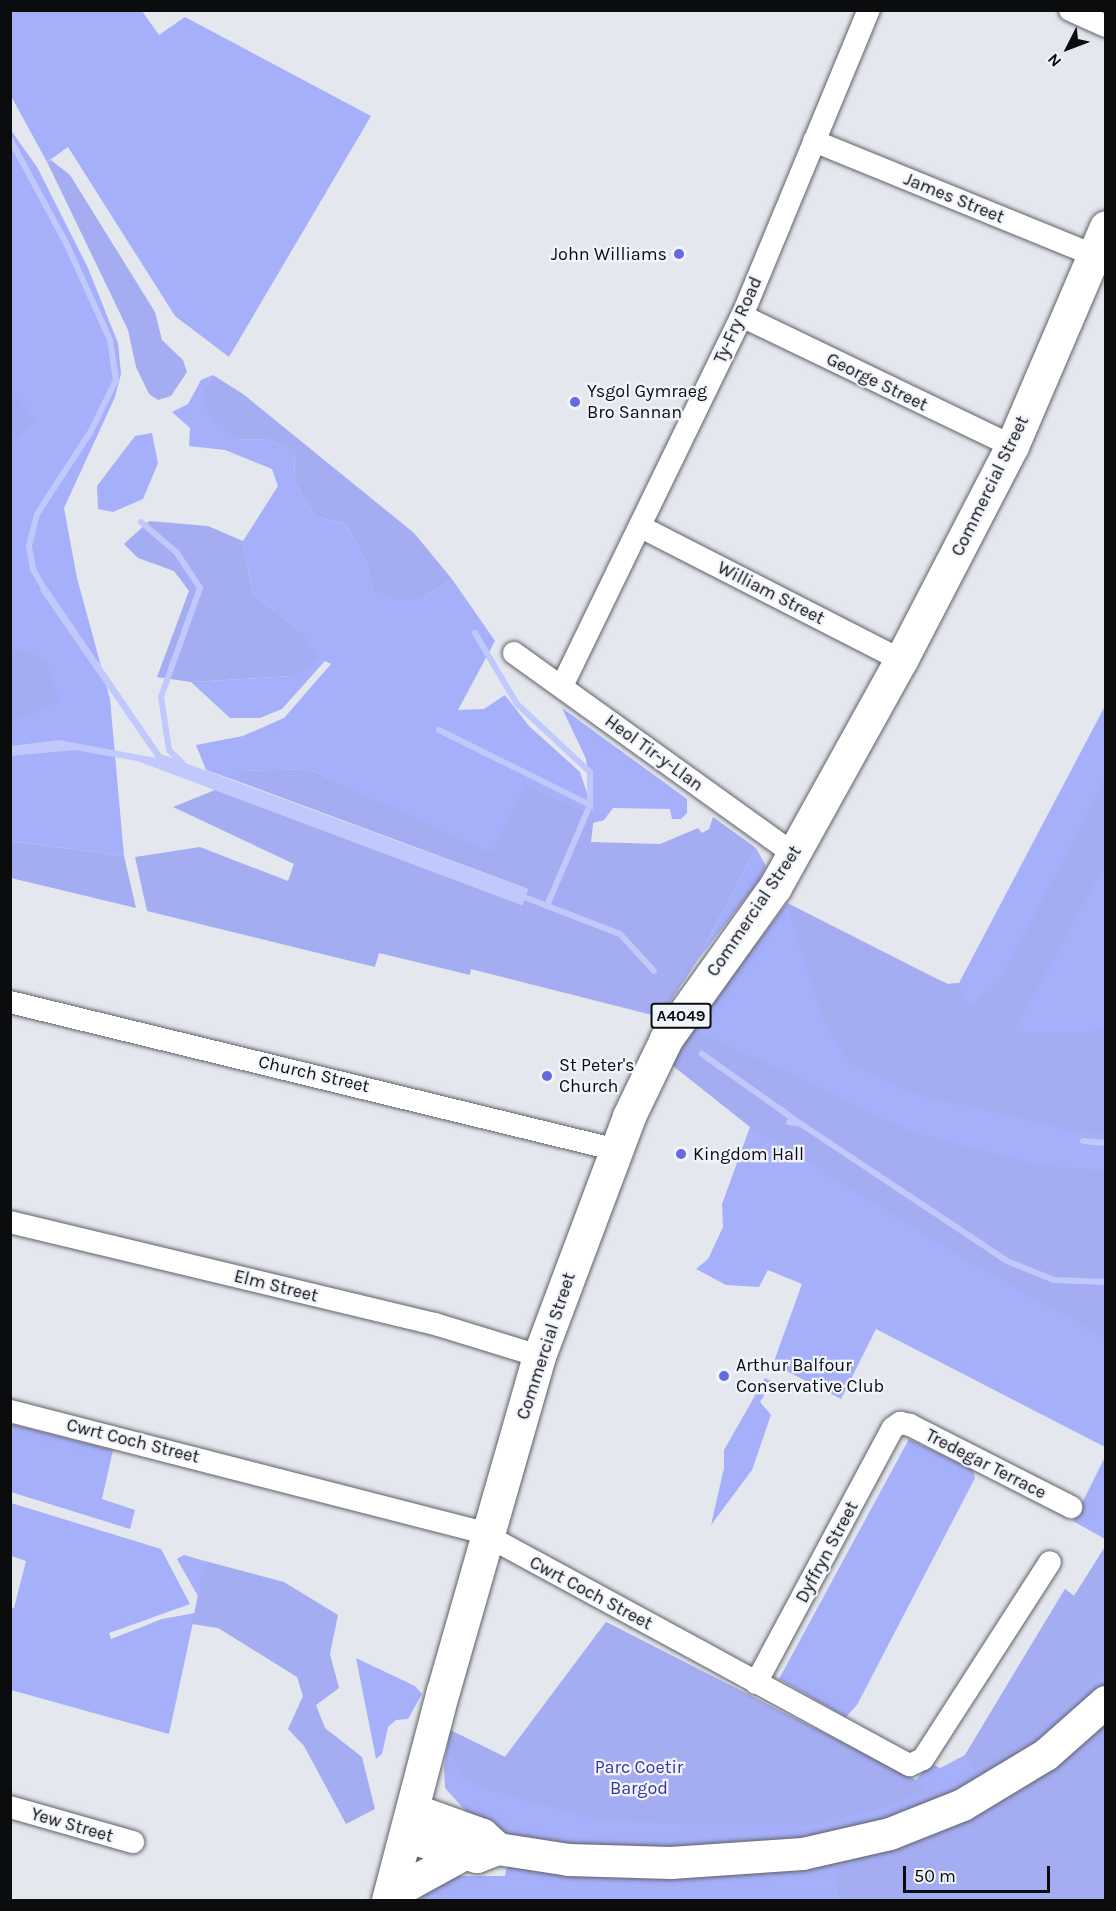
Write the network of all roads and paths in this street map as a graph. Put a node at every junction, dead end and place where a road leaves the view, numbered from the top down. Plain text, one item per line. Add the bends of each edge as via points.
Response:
1 (869, 10) edge
2 (1070, 10) edge
3 (1106, 26) edge
4 (814, 141) junction
5 (1100, 241) edge
6 (742, 316) junction
7 (1012, 446) junction
8 (641, 527) junction
9 (514, 653) dead end
10 (901, 660) junction
11 (562, 686) junction
12 (794, 854) junction
13 (10, 1002) edge
14 (617, 1150) junction
15 (10, 1222) edge
16 (539, 1356) junction
17 (10, 1411) edge
18 (900, 1423) joint
19 (1071, 1507) dead end
20 (489, 1537) junction
21 (1050, 1562) dead end
22 (756, 1683) junction
23 (1106, 1702) edge
24 (10, 1807) edge
25 (410, 1824) junction
26 (133, 1842) dead end
27 (498, 1849) junction
28 (461, 1856) junction
29 (389, 1898) edge

1 - 4 street, Ty-Fry Road
2 - 3 street
4 - 5 street, James Street
4 - 6 street, Ty-Fry Road
5 - 7 main road, Commercial Street / A4049
6 - 7 street, George Street
6 - 8 street, Ty-Fry Road
7 - 10 main road, Commercial Street / A4049
8 - 10 street, William Street
8 - 11 street, Ty-Fry Road
9 - 11 street, Heol Tir-y-Llan
10 - 12 main road, Commercial Street / A4049
11 - 12 street, Heol Tir-y-Llan
12 - 14 main road, Commercial Street / A4049 via 666,1039
13 - 14 street, Church Street
14 - 16 main road, Commercial Street / A4049
15 - 16 street, Elm Street via 435,1324
16 - 20 main road, Commercial Street / A4049
17 - 20 street, Cwrt Coch Street via 374,1502
18 - 19 street, Tredegar Terrace
18 - 22 street, Dyffryn Street via 893,1428
20 - 22 street, Cwrt Coch Street
20 - 25 main road, Commercial Street / A4049 via 442,1691
21 - 22 street, Cwrt Coch Street via 923,1759 910,1765
23 - 27 street via 1046,1755 1005,1782 931,1819 890,1834 803,1854 727,1861 569,1860
24 - 26 street, Yew Street
25 - 27 street via 483,1836
25 - 28 street
25 - 29 main road, Commercial Street / A4049
27 - 28 street via 477,1857
28 - 29 street

